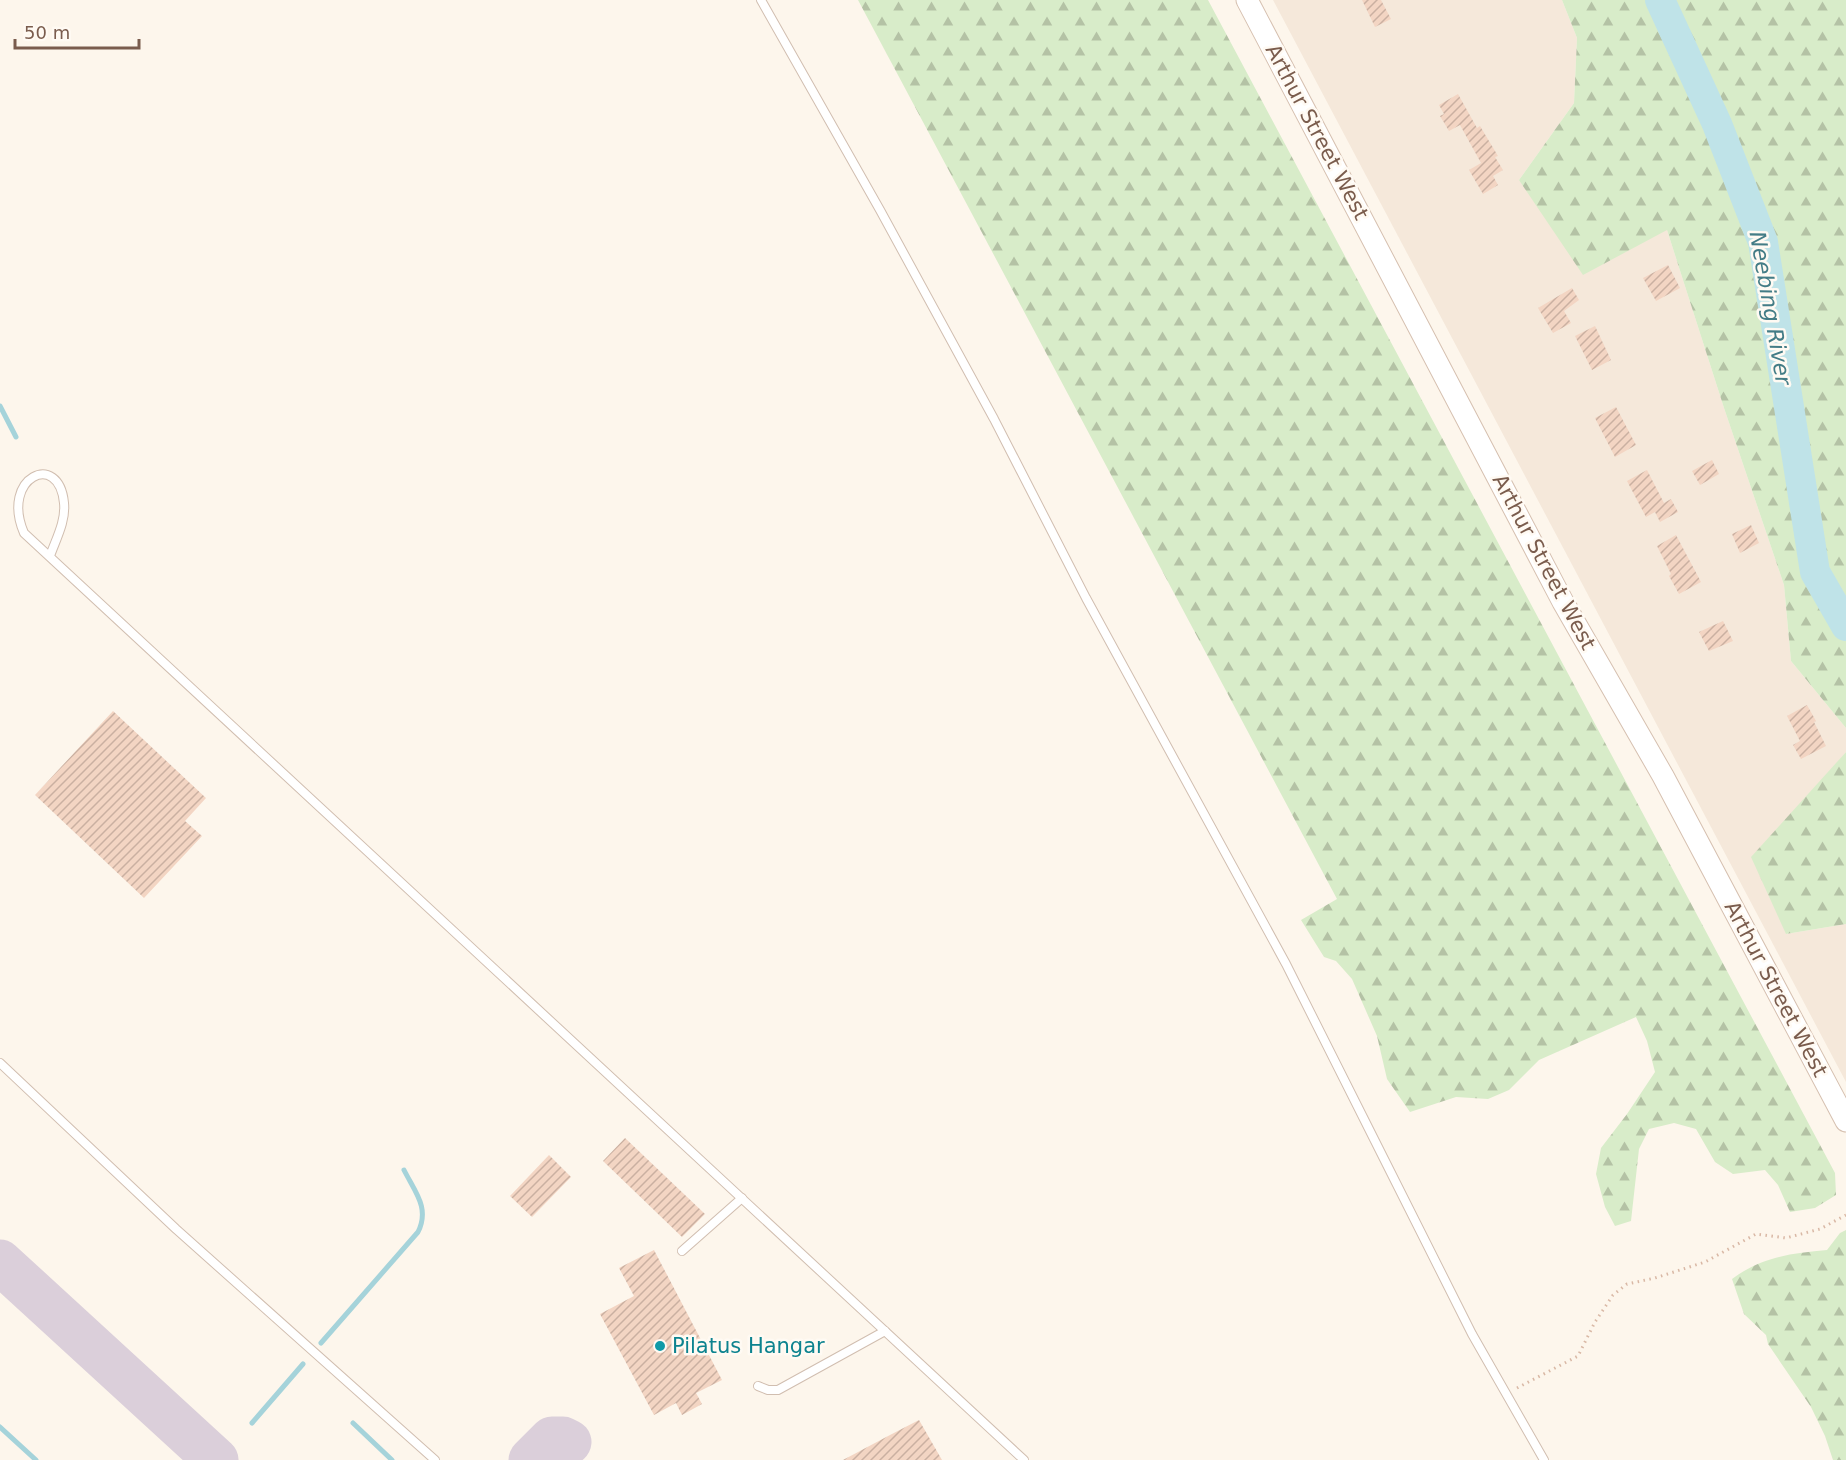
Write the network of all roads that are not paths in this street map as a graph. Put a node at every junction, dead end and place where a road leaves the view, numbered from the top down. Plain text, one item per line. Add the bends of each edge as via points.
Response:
1 (761, 0) edge
2 (1247, 0) edge
3 (13, 484) dead end
4 (9, 514) dead end
5 (50, 556) junction
6 (0, 1063) edge
7 (1846, 1121) edge
8 (742, 1198) junction
9 (682, 1251) dead end
10 (885, 1331) junction
11 (758, 1386) dead end
12 (435, 1460) edge
13 (1024, 1460) edge
14 (1544, 1460) edge

1 - 14 lane via 880,210 1286,964 1472,1334
2 - 7 main road, Arthur Street West via 1563,602 1668,786
3 - 5 lane via 29,474 44,475 62,492 62,524
4 - 5 lane
5 - 8 lane
6 - 12 lane via 176,1229
8 - 9 lane
8 - 10 lane
10 - 11 lane via 778,1390
10 - 13 lane

